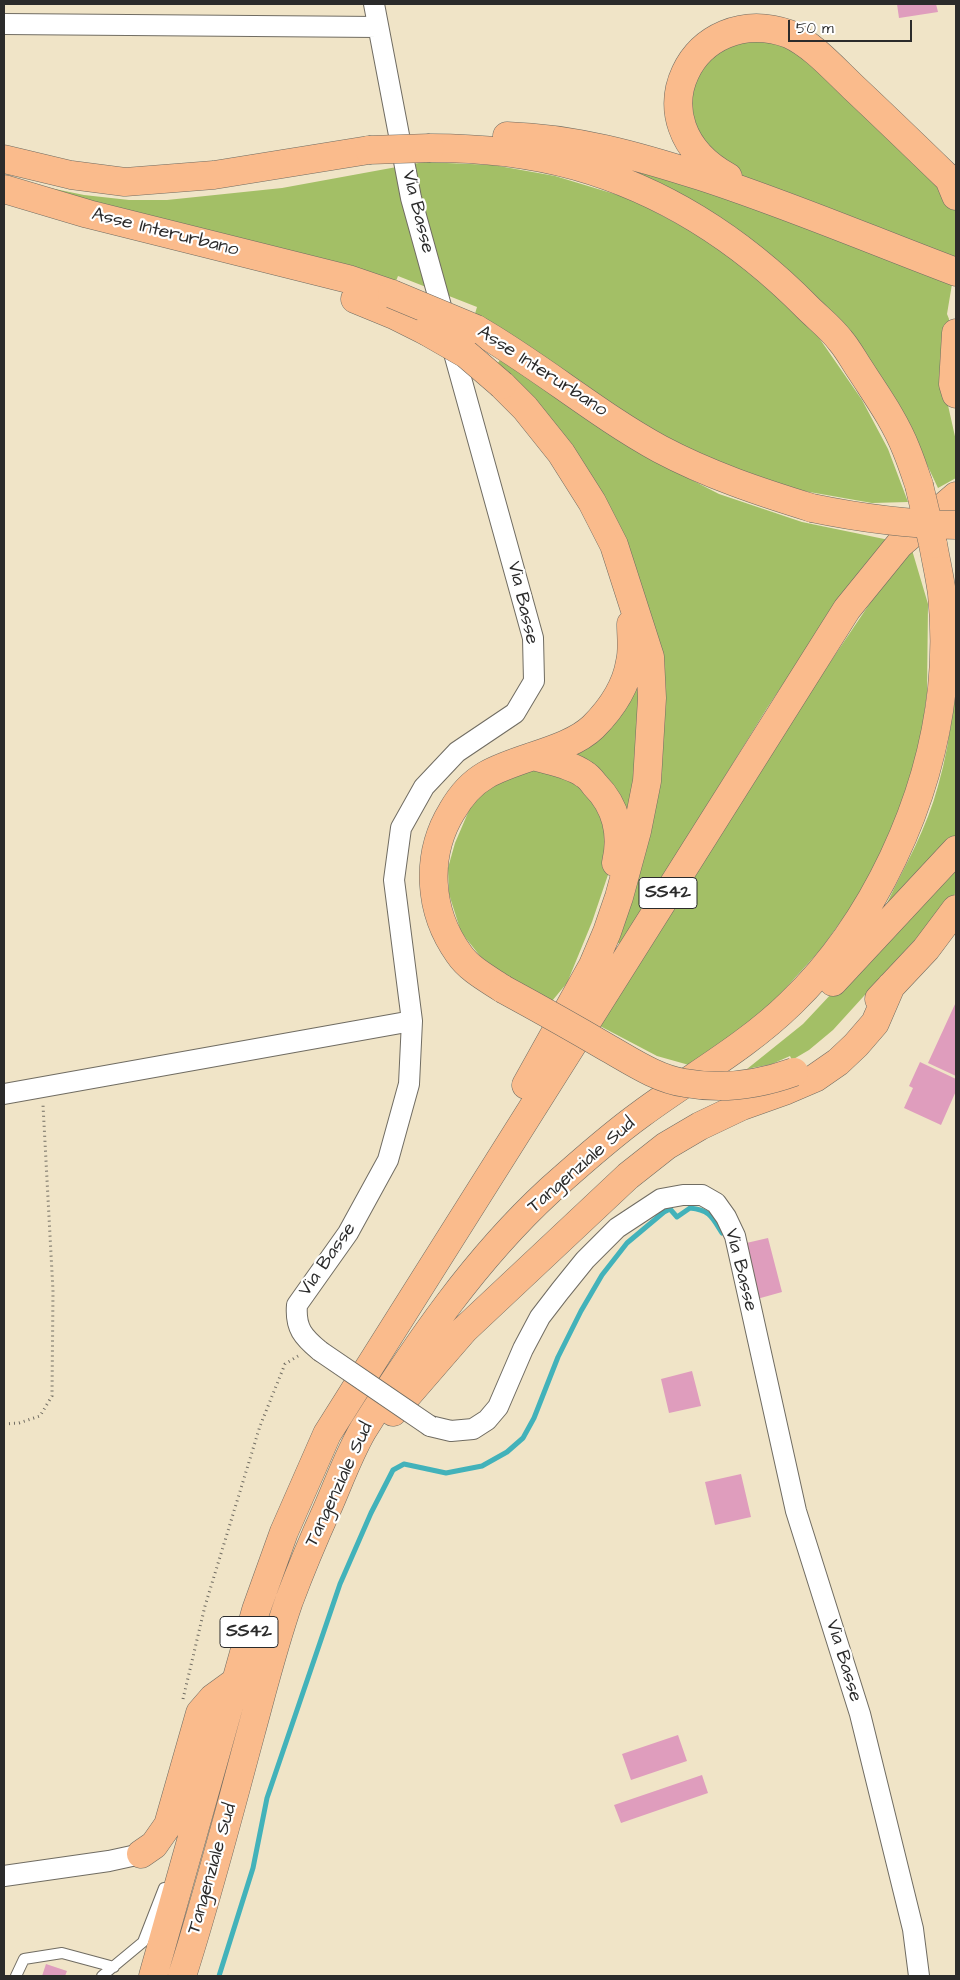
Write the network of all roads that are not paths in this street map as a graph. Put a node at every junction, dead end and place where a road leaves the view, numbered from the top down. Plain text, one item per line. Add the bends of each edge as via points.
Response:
1 (374, 4) edge
2 (4, 24) edge
3 (378, 27) junction
4 (428, 142) junction
5 (4, 159) edge
6 (4, 189) edge
7 (956, 196) edge
8 (771, 200) junction
9 (174, 235) junction
10 (956, 272) edge
11 (956, 333) edge
12 (956, 394) edge
13 (956, 496) edge
14 (956, 525) edge
15 (631, 594) junction
16 (949, 605) edge
17 (532, 756) junction
18 (956, 850) edge
19 (956, 909) edge
20 (956, 938) edge
21 (926, 949) junction
22 (891, 986) junction
23 (571, 1004) junction
24 (412, 1021) junction
25 (743, 1044) junction
26 (4, 1094) edge
27 (404, 1310) junction
28 (360, 1436) junction
29 (235, 1682) junction
30 (211, 1730) dead end
31 (141, 1854) joint
32 (4, 1876) edge
33 (166, 1881) dead end
34 (194, 1940) junction
35 (114, 1967) junction
36 (16, 1976) edge
37 (102, 1976) edge
38 (152, 1976) edge
39 (182, 1976) edge
40 (191, 1976) edge
41 (919, 1976) edge

1 - 3 street, Via Basse
2 - 3 street
3 - 24 street, Via Basse via 411,198 533,638 534,681 514,713 457,752 424,787 401,828 394,880
4 - 5 highway, Asse Interurbano via 340,146 313,160 214,175 125,182 71,175
4 - 8 highway, Asse Interurbano via 513,136 582,144 644,158
4 - 16 highway, Asse Interurbano, bridge via 536,157 576,166 622,182 724,235 792,291 840,340 888,412 919,485
6 - 9 highway, Asse Interurbano
7 - 8 highway via 949,178 808,46 773,28 736,28 706,44 688,64 678,94 679,120 688,140 703,160
8 - 10 highway, Asse Interurbano
9 - 14 highway, Asse Interurbano, bridge via 314,270 392,294 476,329 660,448 742,486 812,508 866,519
9 - 15 highway, bridge via 366,304 426,331 466,354 525,408 560,454 592,502 614,545
11 - 12 highway via 953,384
13 - 27 highway, SS42 via 899,545 847,609
15 - 17 highway via 631,661 611,708 591,728
15 - 23 highway via 650,658 652,715 647,781 607,932
16 - 25 highway, Asse Interurbano via 942,688 921,790 879,884 854,928 827,965 789,1005
17 - 22 highway, bridge via 484,776 460,797 444,825 434,855 433,886 438,914 449,938 460,956 503,989 650,1072 683,1083 715,1087 774,1079 821,1057
17 - 23 highway via 585,774 609,802 618,828 617,861 610,888
18 - 25 highway, SS42 via 784,1033
19 - 21 highway
20 - 21 highway
21 - 22 highway
22 - 28 highway via 875,1023 838,1062 815,1078 700,1126 666,1146 628,1176 464,1330 383,1424
23 - 27 highway via 502,1128 454,1205
24 - 26 street
24 - 41 street, Via Basse, bridge via 409,1084 388,1160 348,1233 297,1305 296,1319 301,1332 315,1347 430,1426 451,1431 473,1429 498,1407 540,1317 585,1260 617,1228 661,1199 702,1195 716,1203 734,1236 796,1511 860,1714 913,1929
25 - 28 highway, Tangenziale Sud / SS42 via 640,1115 592,1153 503,1238 428,1331
27 - 29 highway, Tangenziale Sud / SS42 via 326,1434 278,1549
28 - 34 highway, Tangenziale Sud / SS42 via 288,1605
29 - 30 lane
29 - 31 highway via 213,1698 200,1713 168,1825 154,1845
29 - 38 highway, Tangenziale Sud / SS42
31 - 32 street
33 - 35 lane via 143,1942
34 - 39 highway, Tangenziale Sud / SS42
34 - 40 lane
35 - 36 lane via 62,1954 24,1959
35 - 37 lane

